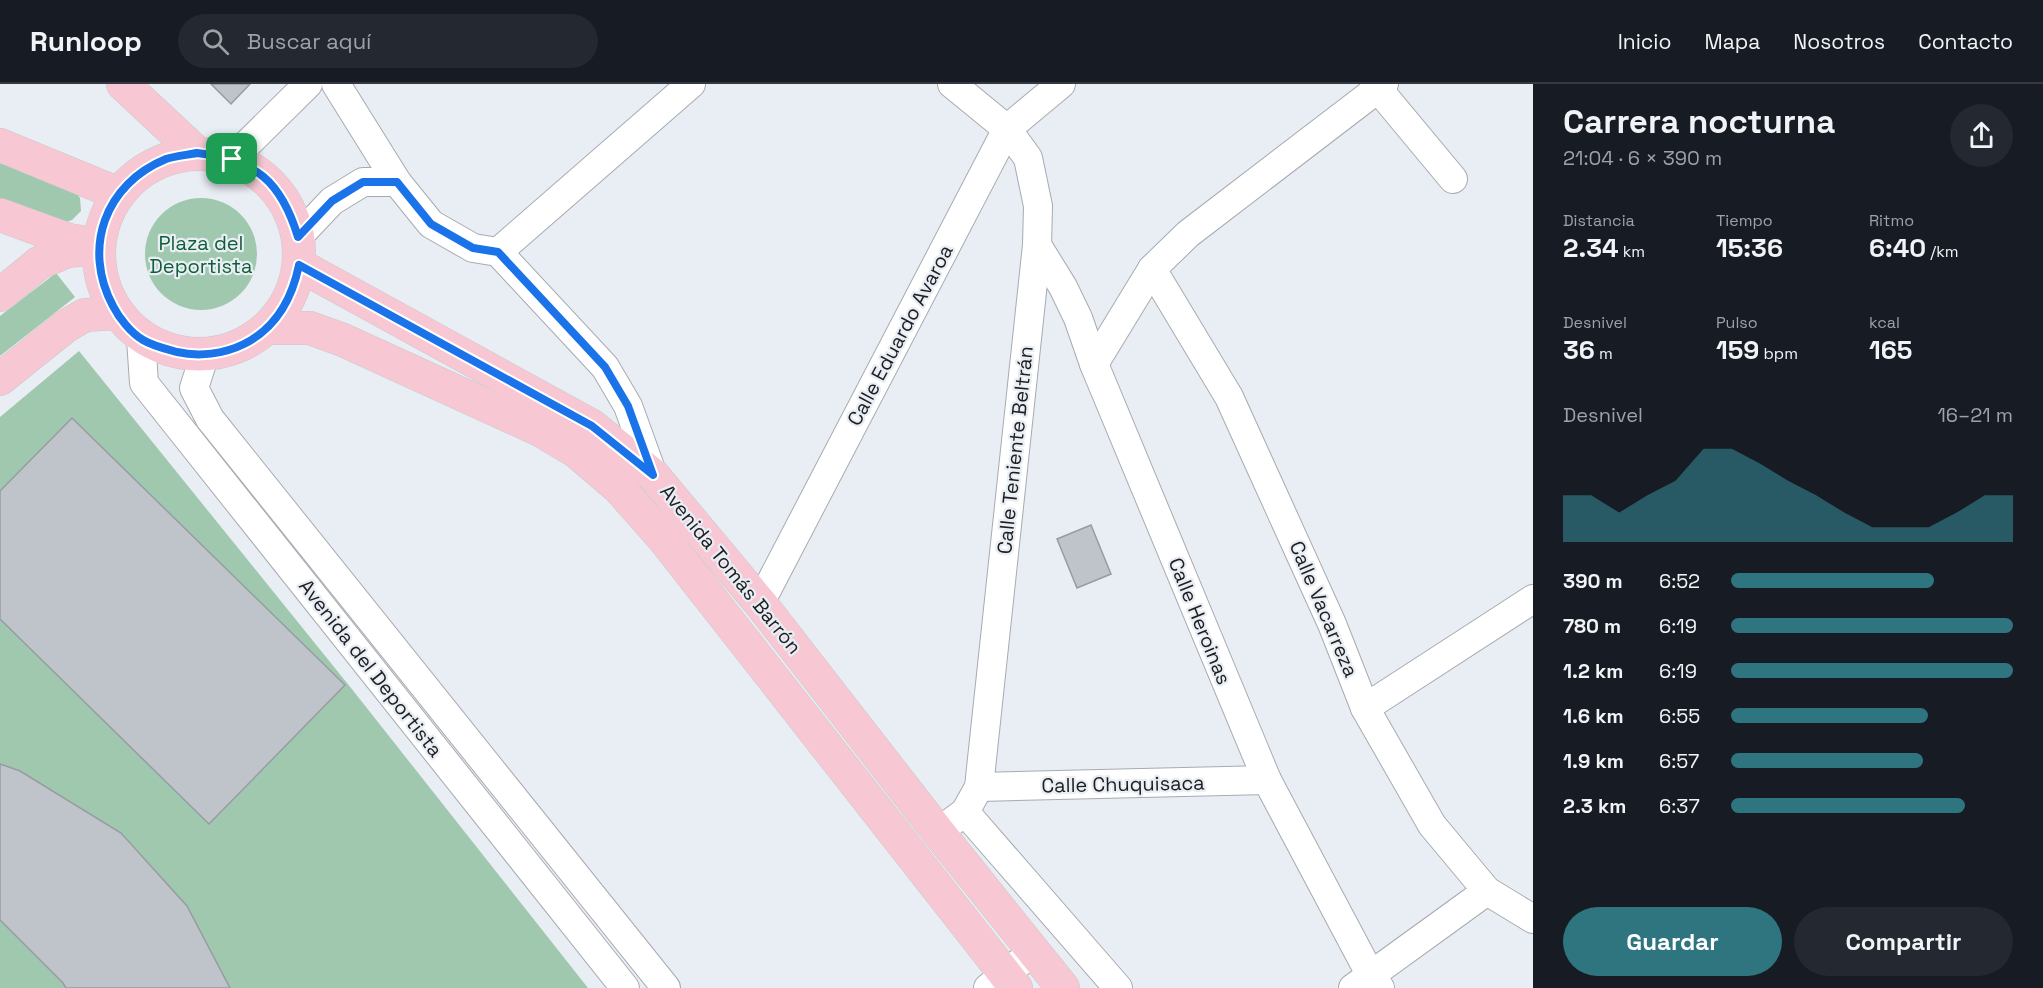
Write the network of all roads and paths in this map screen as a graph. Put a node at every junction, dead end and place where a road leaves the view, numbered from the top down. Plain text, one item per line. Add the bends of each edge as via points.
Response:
1 (123, 84) edge
2 (152, 84) edge
3 (336, 84) edge
4 (691, 84) edge
5 (952, 84) edge
6 (1061, 84) edge
7 (1379, 85) edge
8 (296, 89) edge
9 (1007, 129) junction
10 (0, 145) edge
11 (217, 156) junction
12 (1453, 179) dead end
13 (397, 182) junction
14 (119, 194) junction
15 (0, 215) edge
16 (1037, 245) junction
17 (99, 246) junction
18 (299, 251) junction
19 (498, 252) junction
20 (1152, 269) junction
21 (0, 295) edge
22 (117, 313) junction
23 (267, 328) junction
24 (141, 339) junction
25 (205, 354) junction
26 (1094, 364) junction
27 (0, 379) edge
28 (653, 475) junction
29 (1533, 599) edge
30 (760, 603) junction
31 (1365, 708) junction
32 (1267, 780) junction
33 (979, 787) junction
34 (965, 812) junction
35 (938, 832) junction
36 (1487, 891) junction
37 (1533, 919) edge
38 (1034, 951) junction
39 (1002, 983) edge
40 (1368, 983) edge
41 (625, 988) edge
42 (666, 988) edge
43 (1063, 988) edge
44 (1118, 988) edge

1 - 11 main road
2 - 11 main road
3 - 13 street
4 - 19 street
5 - 9 street, Calle Teniente Beltrán
6 - 9 street, Calle Eduardo Avaroa
7 - 12 street
7 - 20 street via 1188,234
8 - 11 street
9 - 16 street, Calle Teniente Beltrán via 1028,158 1038,206
9 - 30 street, Calle Eduardo Avaroa
10 - 14 main road
11 - 14 main road via 168,159 141,172
11 - 18 main road via 256,171 276,189 290,211
13 - 18 street via 363,182 332,201
13 - 19 street via 431,224 473,248
14 - 17 main road via 102,226
15 - 17 main road via 69,240
16 - 26 street, Calle Heroinas via 1078,318
16 - 33 street, Calle Teniente Beltrán
17 - 21 main road via 67,251 39,263
17 - 22 main road via 100,271
18 - 23 main road via 296,283 289,300
18 - 28 main road, Avenida Tomás Barrón via 592,426
19 - 28 street via 605,367 628,406
20 - 26 street
20 - 31 street, Calle Vacarreza via 1230,397 1332,624
22 - 24 main road
22 - 27 main road via 86,315 66,326
23 - 25 main road via 233,349
23 - 39 main road, Avenida Tomás Barrón via 310,328 343,340 540,430 577,452 620,488 664,539
24 - 25 main road via 164,349
24 - 41 street, Avenida del Deportista via 144,383
25 - 42 street, Avenida del Deportista via 195,388 210,419
26 - 32 street, Calle Heroinas
28 - 30 main road, Avenida Tomás Barrón
29 - 31 street
30 - 35 main road, Avenida Tomás Barrón
31 - 36 street, Calle Vacarreza via 1432,825
32 - 33 street, Calle Chuquisaca
32 - 40 street, Calle Heroinas
33 - 34 street, Calle Teniente Beltrán
34 - 35 street, Calle Teniente Beltrán
34 - 44 street
35 - 38 main road, Avenida Tomás Barrón
36 - 37 street, Calle Vacarreza
36 - 40 street
38 - 39 street
38 - 43 main road, Avenida Tomás Barrón

